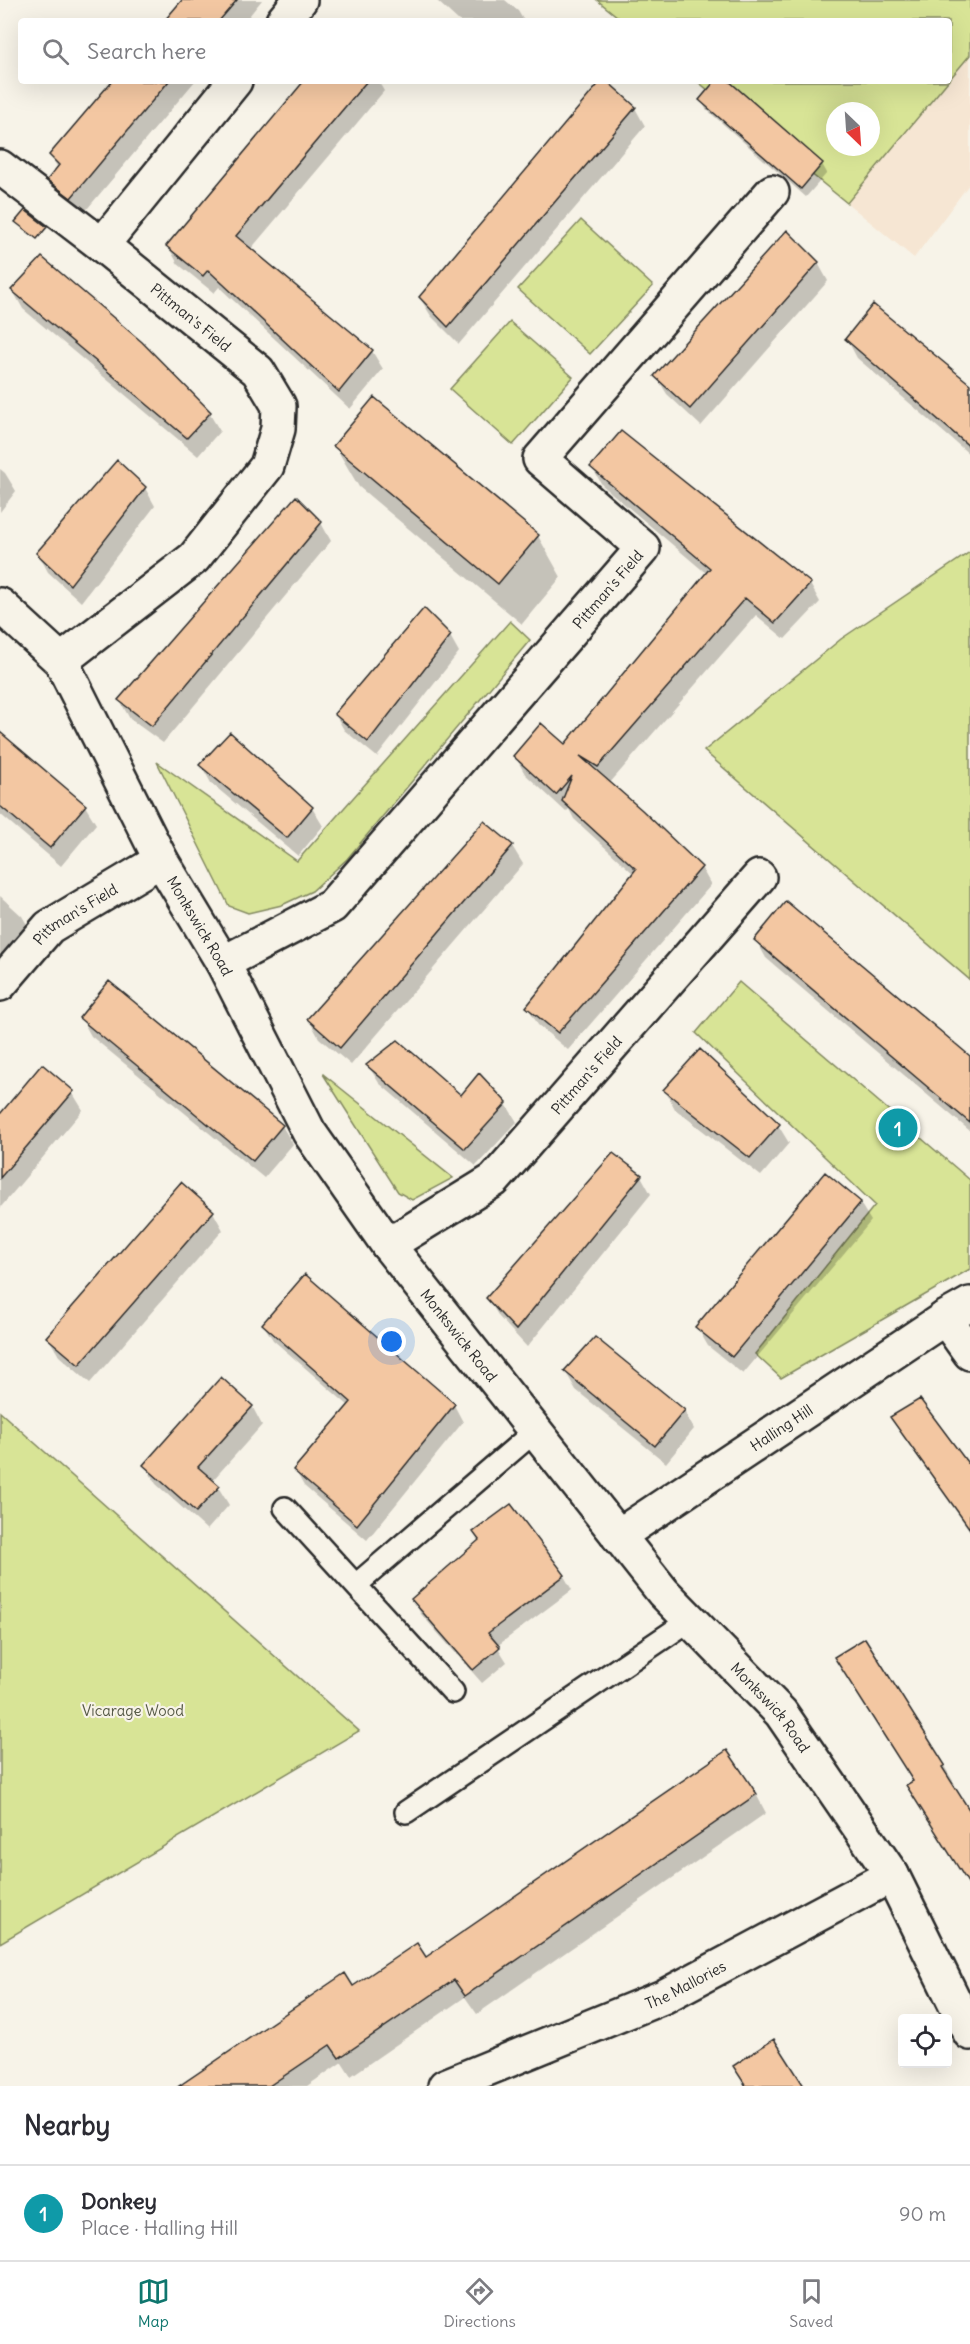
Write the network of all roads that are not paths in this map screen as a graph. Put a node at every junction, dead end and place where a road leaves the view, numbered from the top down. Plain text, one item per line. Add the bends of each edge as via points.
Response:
1 (300, 0) edge
2 (285, 18) edge
3 (233, 84) edge
4 (0, 167) edge
5 (772, 192) dead end
6 (102, 245) junction
7 (0, 605) edge
8 (60, 660) junction
9 (161, 860) junction
10 (759, 876) dead end
11 (223, 963) junction
12 (0, 984) edge
13 (388, 1245) junction
14 (958, 1311) edge
15 (970, 1353) edge
16 (535, 1431) junction
17 (285, 1508) dead end
18 (618, 1536) junction
19 (356, 1585) junction
20 (690, 1620) junction
21 (453, 1692) dead end
22 (406, 1812) dead end
23 (892, 1875) junction
24 (970, 2033) edge
25 (464, 2083) edge

1 - 2 street
3 - 6 street
4 - 6 street, Pittman's Field
5 - 11 street, Pittman's Field via 540,459 643,548 333,906
6 - 8 street, Pittman's Field via 258,371 279,406 278,429 267,466 194,558
7 - 8 street, Monkswick Road
8 - 9 street, Monkswick Road
9 - 11 street, Monkswick Road
9 - 12 street, Pittman's Field via 47,929
10 - 13 street, Pittman's Field via 494,1180
11 - 13 street, Monkswick Road via 306,1128
13 - 16 street, Monkswick Road
14 - 15 street, Halling Hill
14 - 18 street, Halling Hill
16 - 18 street, Monkswick Road
16 - 19 lane
17 - 19 lane
18 - 20 street, Monkswick Road
19 - 21 lane
20 - 22 lane
20 - 23 street, Monkswick Road via 781,1713
23 - 24 street, Monkswick Road
23 - 25 street, The Mallories via 663,1997

